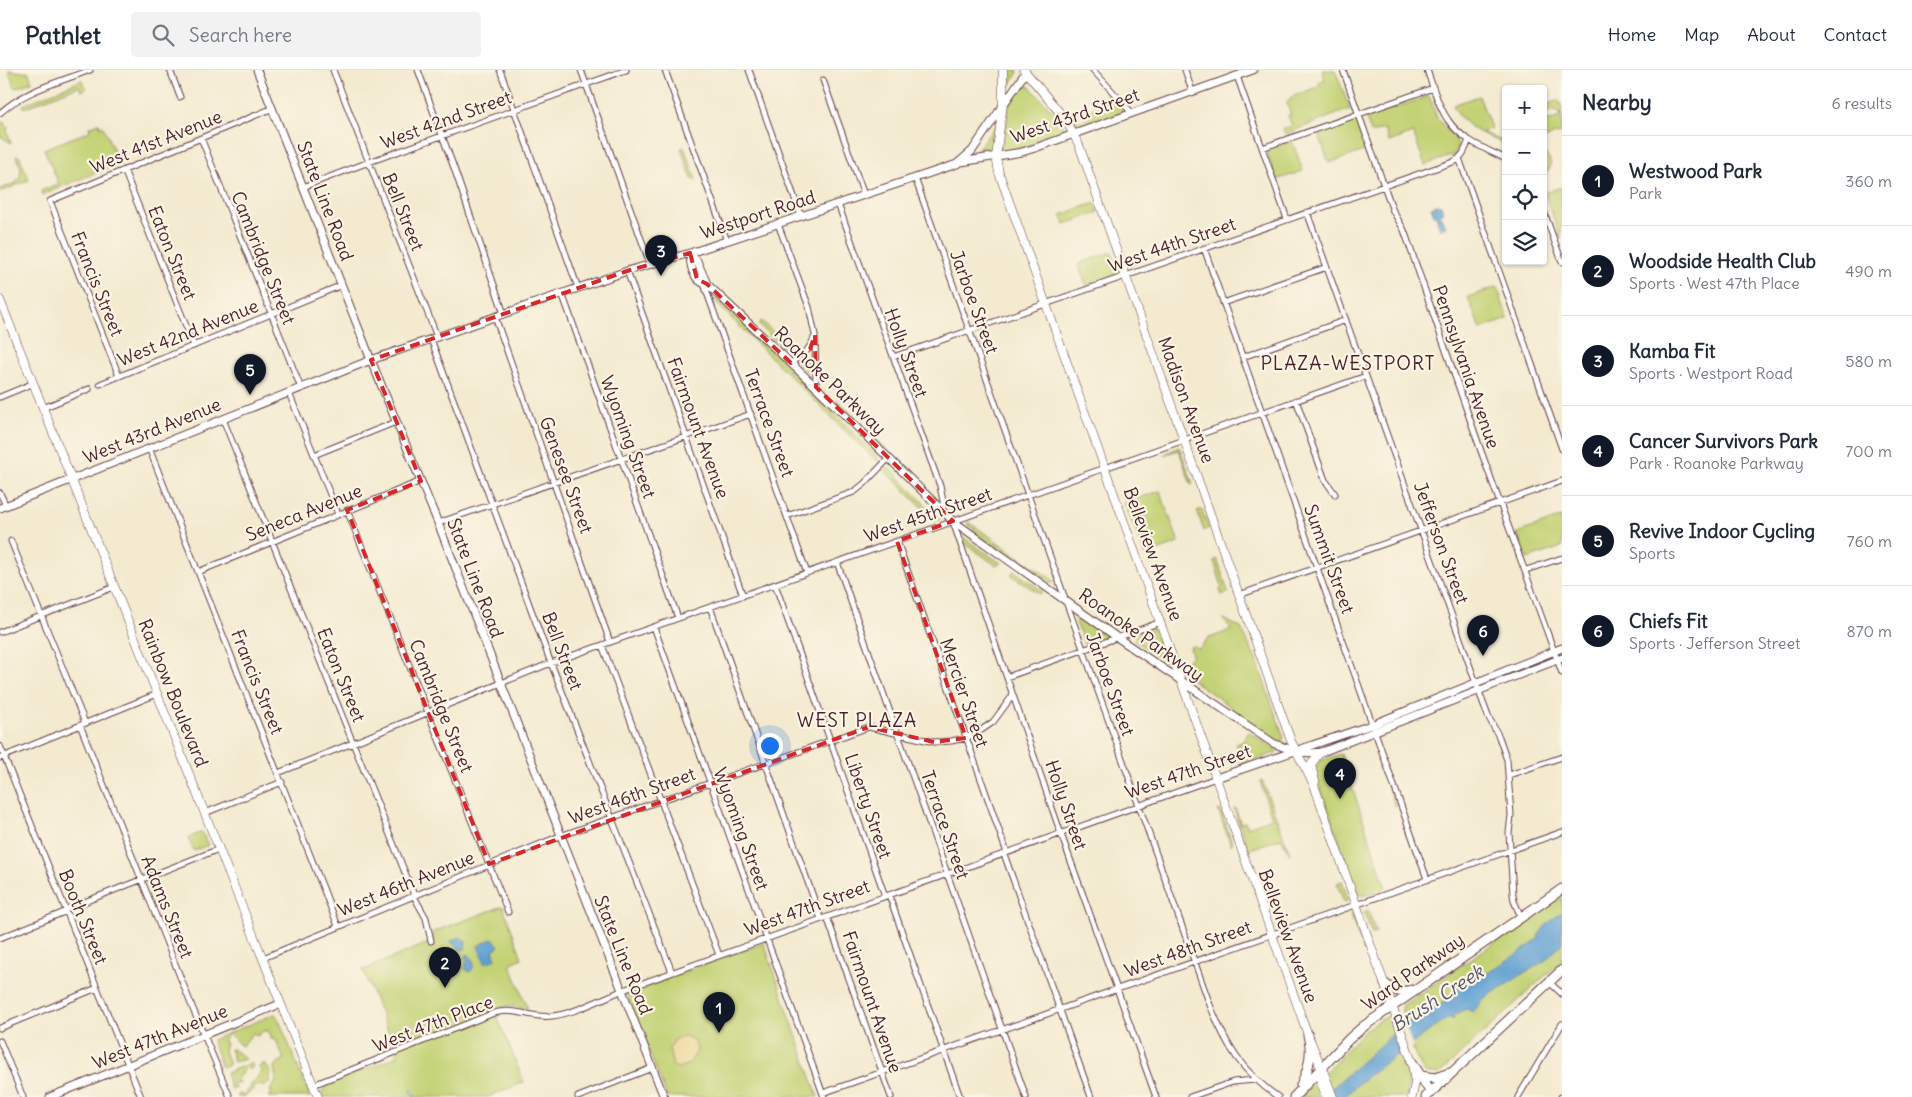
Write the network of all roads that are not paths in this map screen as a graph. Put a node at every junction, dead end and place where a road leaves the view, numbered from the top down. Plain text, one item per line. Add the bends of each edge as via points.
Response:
1 (90, 70) edge
2 (170, 70) edge
3 (257, 70) edge
4 (333, 70) edge
5 (418, 70) edge
6 (500, 70) edge
7 (581, 70) edge
8 (626, 70) edge
9 (665, 70) edge
10 (749, 70) edge
11 (1003, 70) edge
12 (1092, 70) edge
13 (1185, 70) edge
14 (1253, 70) edge
15 (1343, 70) edge
16 (1427, 70) edge
17 (1026, 71) edge
18 (1241, 73) edge
19 (823, 80) dead end
20 (586, 84) junction
21 (1433, 88) junction
22 (1192, 91) junction
23 (180, 97) dead end
24 (1003, 104) junction
25 (273, 108) junction
26 (514, 110) junction
27 (0, 113) edge
28 (1132, 113) junction
29 (1358, 114) junction
30 (1074, 134) junction
31 (441, 136) junction
32 (201, 138) junction
33 (1469, 140) junction
34 (1262, 148) junction
35 (996, 157) junction
36 (1502, 157) edge
37 (1459, 158) junction
38 (368, 162) junction
39 (961, 162) junction
40 (124, 170) junction
41 (916, 178) junction
42 (1384, 185) junction
43 (304, 187) junction
44 (864, 195) junction
45 (50, 201) joint
46 (838, 204) junction
47 (1307, 212) junction
48 (801, 216) junction
49 (1288, 219) junction
50 (1547, 220) edge
51 (778, 224) junction
52 (727, 241) junction
53 (1204, 248) junction
54 (690, 253) junction
55 (1562, 262) edge
56 (650, 264) junction
57 (1327, 267) junction
58 (627, 271) junction
59 (1126, 276) junction
60 (707, 284) junction
61 (342, 285) junction
62 (578, 288) junction
63 (562, 293) junction
64 (0, 300) edge
65 (1223, 303) junction
66 (1047, 304) junction
67 (271, 314) junction
68 (504, 314) junction
69 (494, 317) junction
70 (1346, 320) junction
71 (970, 331) junction
72 (815, 335) junction
73 (434, 338) junction
74 (194, 346) junction
75 (1242, 357) junction
76 (894, 358) junction
77 (371, 360) junction
78 (791, 363) junction
79 (119, 376) junction
80 (1366, 376) junction
81 (34, 383) junction
82 (100, 384) dead end
83 (816, 387) junction
84 (301, 388) junction
85 (89, 390) dead end
86 (289, 393) junction
87 (0, 397) edge
88 (1296, 400) junction
89 (43, 408) junction
90 (1262, 412) junction
91 (751, 414) junction
92 (223, 419) junction
93 (396, 422) junction
94 (687, 436) junction
95 (1184, 440) junction
96 (149, 448) junction
97 (1562, 449) edge
98 (314, 455) junction
99 (889, 458) junction
100 (622, 459) junction
101 (1105, 468) junction
102 (72, 479) junction
103 (421, 481) junction
104 (1562, 481) edge
105 (555, 483) junction
106 (0, 492) edge
107 (1335, 494) dead end
108 (1028, 495) junction
109 (1500, 503) junction
110 (492, 504) junction
111 (3, 507) edge
112 (347, 510) junction
113 (943, 513) junction
114 (338, 514) junction
115 (787, 516) junction
116 (953, 521) junction
117 (438, 523) junction
118 (1422, 530) junction
119 (11, 540) dead end
120 (273, 541) junction
121 (896, 541) junction
122 (1562, 558) edge
123 (837, 562) junction
124 (1318, 567) junction
125 (1526, 570) junction
126 (198, 572) junction
127 (807, 573) junction
128 (775, 584) junction
129 (114, 587) junction
130 (1239, 595) junction
131 (743, 596) junction
132 (1066, 601) junction
133 (710, 607) junction
134 (41, 616) junction
135 (678, 618) junction
136 (1161, 622) junction
137 (654, 627) junction
138 (0, 632) edge
139 (1118, 638) junction
140 (610, 642) junction
141 (602, 645) junction
142 (1562, 648) edge
143 (1083, 650) junction
144 (1554, 651) junction
145 (1560, 659) edge
146 (551, 663) junction
147 (1562, 673) edge
148 (1007, 677) junction
149 (500, 683) junction
150 (1183, 683) junction
151 (1476, 683) junction
152 (1479, 691) junction
153 (157, 694) junction
154 (1013, 695) junction
155 (428, 712) junction
156 (83, 724) junction
157 (1374, 724) junction
158 (1376, 732) junction
159 (898, 733) junction
160 (966, 738) junction
161 (831, 740) junction
162 (353, 742) junction
163 (0, 746) edge
164 (1295, 751) junction
165 (1322, 752) junction
166 (2, 757) edge
167 (1562, 757) edge
168 (766, 763) junction
169 (278, 773) junction
170 (1509, 775) junction
171 (1216, 778) junction
172 (282, 782) junction
173 (710, 783) junction
174 (1316, 793) junction
175 (661, 800) junction
176 (1139, 806) junction
177 (205, 813) junction
178 (612, 818) junction
179 (1562, 832) edge
180 (1062, 834) junction
181 (560, 836) junction
182 (219, 849) junction
183 (1511, 849) junction
184 (1005, 853) junction
185 (489, 864) junction
186 (947, 874) junction
187 (141, 879) junction
188 (1427, 879) junction
189 (1562, 889) edge
190 (414, 895) junction
191 (887, 895) junction
192 (1356, 904) junction
193 (66, 911) junction
194 (508, 912) dead end
195 (1521, 917) junction
196 (824, 918) junction
197 (338, 926) junction
198 (1271, 934) junction
199 (0, 938) edge
200 (766, 938) junction
201 (430, 941) dead end
202 (719, 955) junction
203 (262, 958) junction
204 (1194, 961) junction
205 (1562, 970) edge
206 (672, 972) junction
207 (1549, 982) junction
208 (1385, 984) junction
209 (97, 988) junction
210 (1118, 988) junction
211 (1416, 989) junction
212 (621, 991) junction
213 (1562, 994) edge
214 (280, 1004) junction
215 (1392, 1005) junction
216 (1060, 1009) junction
217 (1562, 1024) edge
218 (0, 1028) edge
219 (1002, 1029) junction
220 (204, 1035) junction
221 (1308, 1035) junction
222 (0, 1041) edge
223 (943, 1050) junction
224 (1412, 1062) junction
225 (128, 1066) junction
226 (652, 1068) junction
227 (1320, 1068) junction
228 (882, 1072) junction
229 (1453, 1073) junction
230 (1421, 1076) junction
231 (1255, 1080) junction
232 (313, 1086) junction
233 (1326, 1091) edge
234 (1296, 1094) edge
235 (824, 1095) edge
236 (1430, 1096) edge
237 (23, 1097) edge
238 (51, 1097) edge
239 (141, 1097) edge
240 (230, 1097) edge
241 (318, 1097) edge
242 (578, 1097) edge
243 (664, 1097) edge
244 (891, 1097) edge
245 (960, 1097) edge
246 (1026, 1097) edge
247 (1091, 1097) edge
248 (1156, 1097) edge
249 (1190, 1097) edge
250 (1278, 1097) edge
251 (1332, 1097) edge
252 (1412, 1097) edge
253 (1518, 1097) edge

1 - 27 street via 19,99
2 - 23 street
3 - 25 street, State Line Road
4 - 38 street, Bell Street
5 - 31 street
6 - 26 street
7 - 20 street
8 - 20 street, West 42nd Street
9 - 52 street
10 - 48 street
11 - 24 main road, Belleview Avenue
12 - 28 street
13 - 22 street
14 - 18 street, West 43rd Street
15 - 29 street, Pennsylvania Avenue
16 - 21 street
17 - 24 street
17 - 30 main road, Madison Avenue
18 - 22 street, West 43rd Street
18 - 34 street
19 - 44 street
20 - 26 street, West 42nd Street
20 - 56 street
21 - 29 street
21 - 33 street via 1448,120
22 - 28 street, West 43rd Street
24 - 35 main road, Belleview Avenue
24 - 39 street
25 - 32 street, West 41st Avenue
25 - 43 street, State Line Road
26 - 31 street, West 42nd Street
26 - 62 street
28 - 30 street, West 43rd Street
29 - 34 street
29 - 42 street, Pennsylvania Avenue
30 - 35 street, West 43rd Street via 1022,152
30 - 59 main road, Madison Avenue
31 - 38 street, West 42nd Street
31 - 68 street
32 - 40 street, West 41st Avenue
32 - 67 street, Cambridge Street
33 - 36 street
33 - 37 street
34 - 49 street
35 - 39 street, West 43rd Street
35 - 66 main road, Belleview Avenue
37 - 42 street, West 44th Street
37 - 97 street
38 - 43 street, West 42nd Street
38 - 73 street, Bell Street
39 - 41 street, Westport Road
40 - 45 street, West 41st Avenue
40 - 74 street, Eaton Street
41 - 44 street, Westport Road
41 - 71 street, Jarboe Street
42 - 47 street, West 44th Street
42 - 109 street, Pennsylvania Avenue via 1404,230
43 - 61 street, State Line Road
44 - 46 street, Westport Road
45 - 79 street, Francis Street
46 - 48 street, Westport Road
46 - 76 street, Holly Street
47 - 49 street, West 44th Street
47 - 57 street, Jefferson Street
48 - 51 street, Westport Road
49 - 53 street, West 44th Street
50 - 55 street
51 - 52 street, Westport Road
51 - 72 street via 809,308
52 - 54 street, Westport Road
53 - 59 street, West 44th Street
53 - 65 street, Summit Street
54 - 56 street, Westport Road
54 - 60 street, Roanoke Parkway
56 - 58 street, Westport Road
57 - 65 street
57 - 70 street, Jefferson Street
58 - 62 street, Westport Road
58 - 94 street, Fairmount Avenue
59 - 66 street, West 44th Street
59 - 95 main road, Madison Avenue
60 - 78 street, Roanoke Parkway
60 - 91 street, Terrace Street via 705,286
61 - 67 street, West 42nd Avenue
61 - 77 street, State Line Road
62 - 63 street, Westport Road
63 - 68 street, Westport Road
63 - 100 street, Wyoming Street
64 - 81 main road, Rainbow Boulevard
65 - 75 street, Summit Street
66 - 71 street, West 44th Street
66 - 101 main road, Belleview Avenue
67 - 74 street, West 42nd Avenue
67 - 84 street, Cambridge Street
68 - 69 street, Westport Road
69 - 73 street, Westport Road
69 - 105 street, Genesee Street
70 - 75 street
70 - 80 street, Jefferson Street
71 - 76 street, West 44th Street
71 - 108 street, Jarboe Street
72 - 78 street via 810,349
72 - 83 street
73 - 77 street, Westport Road
73 - 110 street, Bell Street
74 - 79 street, West 42nd Avenue
75 - 90 street, Summit Street
76 - 113 street, Holly Street via 940,486
77 - 84 street, West 43rd Avenue
77 - 93 street, State Line Road
78 - 83 street, Roanoke Parkway
79 - 82 street, West 42nd Avenue
80 - 88 street, West 45th Street
80 - 118 street, Jefferson Street
81 - 87 street
81 - 89 main road, Rainbow Boulevard
83 - 99 street, Roanoke Parkway
84 - 86 street, West 43rd Avenue
85 - 89 street
86 - 92 street, West 43rd Avenue
86 - 98 street
88 - 90 street, West 45th Street
88 - 107 street via 1325,480
89 - 102 main road, Rainbow Boulevard
90 - 95 street, West 45th Street
90 - 124 street, Summit Street
91 - 94 street
91 - 115 street, Terrace Street
92 - 96 street, West 43rd Avenue
92 - 120 street, Eaton Street
93 - 98 street
93 - 103 street, State Line Road
94 - 100 street
94 - 131 street, Fairmount Avenue
95 - 101 street, West 45th Street
95 - 130 main road, Madison Avenue
96 - 102 street, West 43rd Avenue
96 - 126 street, Francis Street
98 - 114 street
99 - 113 street, Roanoke Parkway
99 - 115 street via 854,492
100 - 105 street
100 - 135 street, Wyoming Street
101 - 108 street, West 45th Street
101 - 136 main road, Belleview Avenue
102 - 111 street, West 43rd Avenue
102 - 129 main road, Rainbow Boulevard
103 - 112 street, Seneca Avenue
103 - 117 street, State Line Road
104 - 109 street
105 - 110 street
105 - 140 street, Genesee Street
106 - 111 street
108 - 116 street, West 45th Street
108 - 132 street, Jarboe Street
109 - 118 street
109 - 125 street, Pennsylvania Avenue
110 - 117 street
110 - 146 street, Bell Street
112 - 114 street, Seneca Avenue
112 - 155 street, Cambridge Street
113 - 116 street, Roanoke Parkway
114 - 120 street, Seneca Avenue
115 - 127 street, Terrace Street
116 - 121 street, West 45th Street
116 - 132 street, Roanoke Parkway
116 - 148 street, Holly Street
117 - 149 street, State Line Road
118 - 124 street
118 - 151 street, Jefferson Street
119 - 134 street, Adams Street
120 - 126 street, Seneca Avenue
120 - 162 street, Eaton Street
121 - 123 street, West 45th Street
121 - 160 street, Mercier Street
122 - 125 street
123 - 127 street, West 45th Street
123 - 159 street, Terrace Street
124 - 130 street
124 - 157 street, Summit Street
125 - 144 street, Pennsylvania Avenue
126 - 169 street, Francis Street
127 - 128 street, West 45th Street
128 - 131 street, West 45th Street
128 - 161 street, Liberty Street
129 - 134 street
129 - 153 main road, Rainbow Boulevard
130 - 164 main road, Madison Avenue
131 - 133 street, West 45th Street
132 - 139 street, Roanoke Parkway
132 - 143 street, Jarboe Street
133 - 135 street, West 45th Street
133 - 168 street, Fairmount Avenue
134 - 138 street
134 - 156 street, Adams Street
135 - 137 street, West 45th Street
136 - 139 street
136 - 150 main road, Belleview Avenue
137 - 140 street, West 45th Street
137 - 173 street, Wyoming Street
139 - 143 street
139 - 150 street, Roanoke Parkway
140 - 141 street, West 45th Street
141 - 146 street, West 45th Street
141 - 175 street
142 - 144 street, West 47th Street
143 - 148 street
143 - 176 street, Jarboe Street
144 - 145 street, Pennsylvania Avenue
144 - 151 street, West 47th Street
145 - 147 street, Pennsylvania Avenue
145 - 152 street, West 47th Street
146 - 149 street, West 45th Street
146 - 178 street, Bell Street
148 - 154 street, Holly Street
149 - 155 street, West 45th Street
149 - 181 street, State Line Road
150 - 164 street, Roanoke Parkway via 1274,743
150 - 171 main road, Belleview Avenue
151 - 152 street, Jefferson Street
151 - 157 street, West 47th Street
152 - 158 street, West 47th Street
152 - 170 street, Jefferson Street via 1499,737
153 - 156 street
153 - 177 main road, Rainbow Boulevard
154 - 160 street, West 46th Street via 993,722
154 - 180 street, Holly Street
155 - 162 street, West 45th Street
155 - 185 street, Cambridge Street
156 - 166 street
156 - 187 street, Adams Street
157 - 158 street, Summit Street
157 - 164 street, West 47th Street
158 - 165 street, West 47th Street
158 - 188 street, Summit Street
159 - 160 street, West 46th Street via 934,742
159 - 161 street, West 46th Street via 869,727
159 - 186 street, Terrace Street
160 - 184 street, Mercier Street
161 - 168 street, West 46th Street
161 - 191 street, Liberty Street
162 - 169 street, West 45th Street
162 - 190 street, Eaton Street
163 - 166 street, Booth Street
164 - 165 street, West 47th Street via 1308,754
164 - 171 street, West 47th Street
164 - 174 main road
165 - 174 main road via 1311,765
166 - 193 street, Booth Street
167 - 170 street
168 - 173 street, West 46th Street
168 - 196 street, Fairmount Avenue
169 - 172 street, Francis Street
170 - 183 street, Jefferson Street
171 - 176 street, West 47th Street
171 - 198 main road, Belleview Avenue
172 - 177 street
172 - 197 street, Francis Street
173 - 175 street, West 46th Street
173 - 200 street, Wyoming Street
174 - 192 main road
175 - 178 street, West 46th Street
175 - 202 street
176 - 180 street, West 47th Street
176 - 204 street, Jarboe Street
177 - 182 main road, Rainbow Boulevard
178 - 181 street, West 46th Street
178 - 206 street, Bell Street
179 - 183 street, West 48th Street
180 - 184 street, West 47th Street
180 - 210 street, Holly Street
181 - 185 street, West 46th Avenue
181 - 212 street, State Line Road
182 - 187 street
182 - 203 main road, Rainbow Boulevard
183 - 188 street, West 48th Street
183 - 195 street, Jefferson Street via 1514,901
184 - 186 street, West 47th Street
184 - 216 street, Mercier Street
185 - 190 street, West 46th Avenue
185 - 194 street, Cambridge Street
186 - 191 street, West 47th Street
186 - 219 street, Terrace Street
187 - 193 street
187 - 220 street, Adams Street
188 - 192 street, West 48th Street
189 - 195 highway, Ward Parkway
190 - 197 street, West 46th Avenue
190 - 201 street, Eaton Street via 423,911
191 - 196 street, West 47th Street
191 - 223 street, Liberty Street
192 - 198 street, West 48th Street
192 - 208 main road
193 - 199 street
193 - 209 street, Booth Street
195 - 211 highway, Ward Parkway
196 - 200 street, West 47th Street
196 - 228 street, Fairmount Avenue
197 - 203 street, West 46th Avenue
198 - 204 street, West 48th Street
198 - 221 main road, Belleview Avenue
200 - 202 street, West 47th Street
200 - 235 street, Wyoming Street
202 - 206 street, West 47th Street
203 - 214 main road, Rainbow Boulevard
204 - 210 street, West 48th Street
204 - 231 street, Jarboe Street via 1229,1048
205 - 207 highway
206 - 212 street, West 47th Street
207 - 213 street
207 - 229 highway
208 - 211 highway via 1399,992
208 - 215 main road
209 - 218 street
209 - 225 street, Booth Street
210 - 216 street, West 48th Street
210 - 248 street, Holly Street
211 - 215 highway, Ward Parkway
212 - 226 street, State Line Road
212 - 232 street, West 47th Place via 554,1016 514,1010 494,1013
214 - 220 street, West 47th Avenue
214 - 232 main road, Rainbow Boulevard
215 - 224 main road
215 - 227 highway, Ward Parkway via 1348,1039
216 - 219 street, West 48th Street
216 - 247 street, Mercier Street
217 - 253 street
219 - 223 street, West 48th Street
219 - 246 street, Terrace Street
220 - 225 street, West 47th Avenue
220 - 240 street, Adams Street
221 - 227 main road, Belleview Avenue
221 - 234 highway via 1309,1064
222 - 237 street
223 - 228 street, West 48th Street
223 - 245 street, Liberty Street
224 - 230 highway
224 - 252 main road
225 - 238 street, West 47th Avenue
225 - 239 street, Booth Street
226 - 242 street
226 - 243 street, State Line Road
227 - 233 main road, Belleview Avenue via 1320,1078
227 - 234 highway, Ward Parkway
228 - 235 street, West 48th Street
228 - 244 street, Fairmount Avenue
229 - 230 highway via 1435,1078
229 - 236 highway
230 - 236 highway
231 - 249 street via 1233,1082
231 - 250 street, Jarboe Street
232 - 241 main road, Rainbow Boulevard
233 - 251 main road, Belleview Avenue

